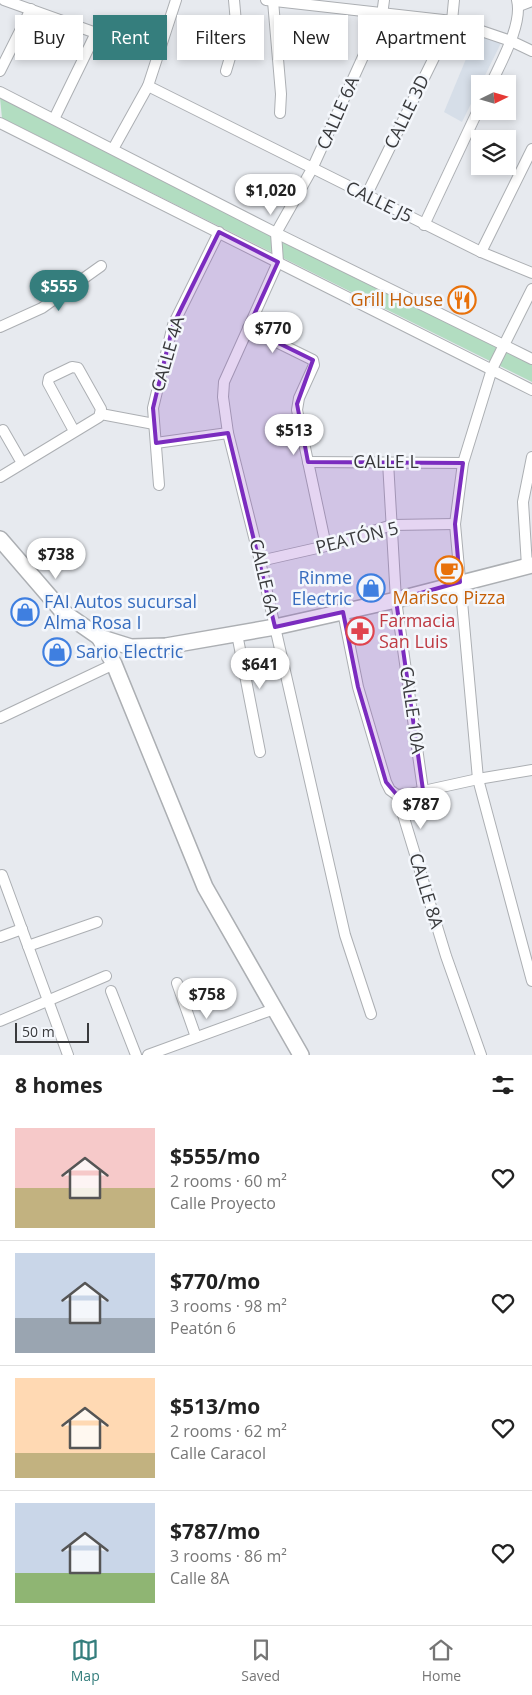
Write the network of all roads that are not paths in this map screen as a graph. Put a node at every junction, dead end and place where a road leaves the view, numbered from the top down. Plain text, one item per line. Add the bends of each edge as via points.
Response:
1 (4, 0) edge
2 (176, 0) edge
3 (234, 0) edge
4 (269, 0) edge
5 (384, 0) edge
6 (454, 0) edge
7 (532, 1) edge
8 (518, 3) edge
9 (31, 10) junction
10 (382, 15) joint
11 (453, 15) edge
12 (167, 28) edge
13 (93, 32) edge
14 (484, 32) edge
15 (93, 39) edge
16 (511, 41) junction
17 (532, 51) edge
18 (156, 60) edge
19 (362, 60) edge
20 (433, 60) edge
21 (0, 71) edge
22 (226, 71) dead end
23 (495, 75) edge
24 (148, 86) junction
25 (0, 92) edge
26 (280, 113) dead end
27 (54, 119) junction
28 (473, 120) edge
29 (0, 123) edge
30 (113, 148) junction
31 (532, 149) edge
32 (312, 169) junction
33 (366, 196) junction
34 (424, 224) junction
35 (219, 232) junction
36 (276, 233) junction
37 (481, 252) junction
38 (278, 262) junction
39 (101, 266) dead end
40 (532, 273) edge
41 (532, 289) edge
42 (0, 327) edge
43 (248, 328) junction
44 (504, 345) junction
45 (532, 359) edge
46 (492, 369) junction
47 (532, 390) edge
48 (101, 414) junction
49 (154, 424) junction
50 (3, 430) dead end
51 (74, 432) junction
52 (228, 433) junction
53 (156, 443) junction
54 (532, 460) edge
55 (308, 462) junction
56 (388, 462) junction
57 (463, 463) junction
58 (22, 464) junction
59 (0, 477) edge
60 (159, 485) dead end
61 (527, 501) edge
62 (455, 524) junction
63 (392, 525) junction
64 (0, 539) edge
65 (326, 546) junction
66 (260, 561) junction
67 (529, 566) edge
68 (460, 582) junction
69 (396, 600) junction
70 (343, 612) junction
71 (275, 627) junction
72 (237, 634) junction
73 (99, 637) junction
74 (114, 664) junction
75 (0, 718) edge
76 (260, 752) dead end
77 (532, 770) edge
78 (478, 779) junction
79 (423, 790) junction
80 (397, 795) junction
81 (2, 875) dead end
82 (97, 922) dead end
83 (22, 930) junction
84 (0, 937) edge
85 (28, 946) junction
86 (106, 976) dead end
87 (532, 981) edge
88 (177, 983) dead end
89 (111, 991) dead end
90 (49, 1002) junction
91 (274, 1009) junction
92 (371, 1014) dead end
93 (1, 1019) edge
94 (196, 1037) junction
95 (68, 1055) edge
96 (136, 1055) edge
97 (148, 1055) edge
98 (302, 1055) edge
99 (481, 1055) edge

1 - 9 street
2 - 12 street
3 - 22 street via 237,34
4 - 10 street
4 - 26 street via 282,94
5 - 10 street, CALLE 6A
6 - 11 street, CALLE 3D
7 - 8 street
8 - 16 street
9 - 13 street
9 - 21 street
14 - 16 street
15 - 27 street
16 - 17 street
16 - 23 street
18 - 24 street
19 - 32 street, CALLE 6A
20 - 33 street, CALLE 3D
24 - 30 street
24 - 32 street, CALLE J5
25 - 27 street
27 - 30 street
28 - 34 street
29 - 35 street
30 - 36 street
31 - 37 street
32 - 33 street, CALLE J5
32 - 36 street, CALLE 6A
33 - 34 street, CALLE J5
34 - 37 street, CALLE J5
35 - 38 street
35 - 49 street, CALLE 4A via 173,326 152,408
36 - 38 street, CALLE 6A
36 - 44 street
37 - 40 street, CALLE J5
38 - 43 street, CALLE 6A
38 - 46 street
39 - 42 street via 42,308
41 - 44 street
43 - 52 street, CALLE 6A via 224,382
43 - 55 street via 313,360 314,365 297,404
44 - 45 street
44 - 46 street
46 - 47 street
46 - 57 street
48 - 49 street
48 - 51 street
48 - 51 street via 78,368 72,366 50,378 48,383
49 - 53 street, CALLE 4A
50 - 58 street
51 - 58 street
52 - 53 street
52 - 66 street, CALLE 6A
53 - 60 street, CALLE 4A
54 - 61 street
55 - 56 street, CALLE L
55 - 65 street
56 - 57 street, CALLE L
56 - 63 street, CALLE 10A
57 - 62 street
58 - 59 street
61 - 67 street
62 - 63 street, PEATÓN 5
62 - 68 street
63 - 65 street, PEATÓN 5
63 - 69 street, CALLE 10A
64 - 73 main road via 63,612
65 - 66 street, PEATÓN 5
66 - 71 street, CALLE 6A
67 - 68 main road
68 - 69 main road
68 - 78 street
69 - 70 main road
69 - 79 street, CALLE 10A
70 - 71 main road
70 - 80 street, CALLE 8A via 358,687 380,763 390,790
71 - 72 main road
71 - 92 street, CALLE 6A via 345,935
72 - 73 main road via 166,646 131,647
72 - 76 street
73 - 74 main road
74 - 75 street
74 - 91 main road via 205,887
77 - 78 street
78 - 79 street
78 - 87 street
79 - 80 street
80 - 99 street, CALLE 8A via 446,956
81 - 83 street
82 - 85 street
83 - 84 street
83 - 85 street
85 - 90 street
86 - 90 street
88 - 94 street
89 - 96 street
90 - 93 street
90 - 95 street
91 - 94 street
91 - 98 main road
94 - 97 street

